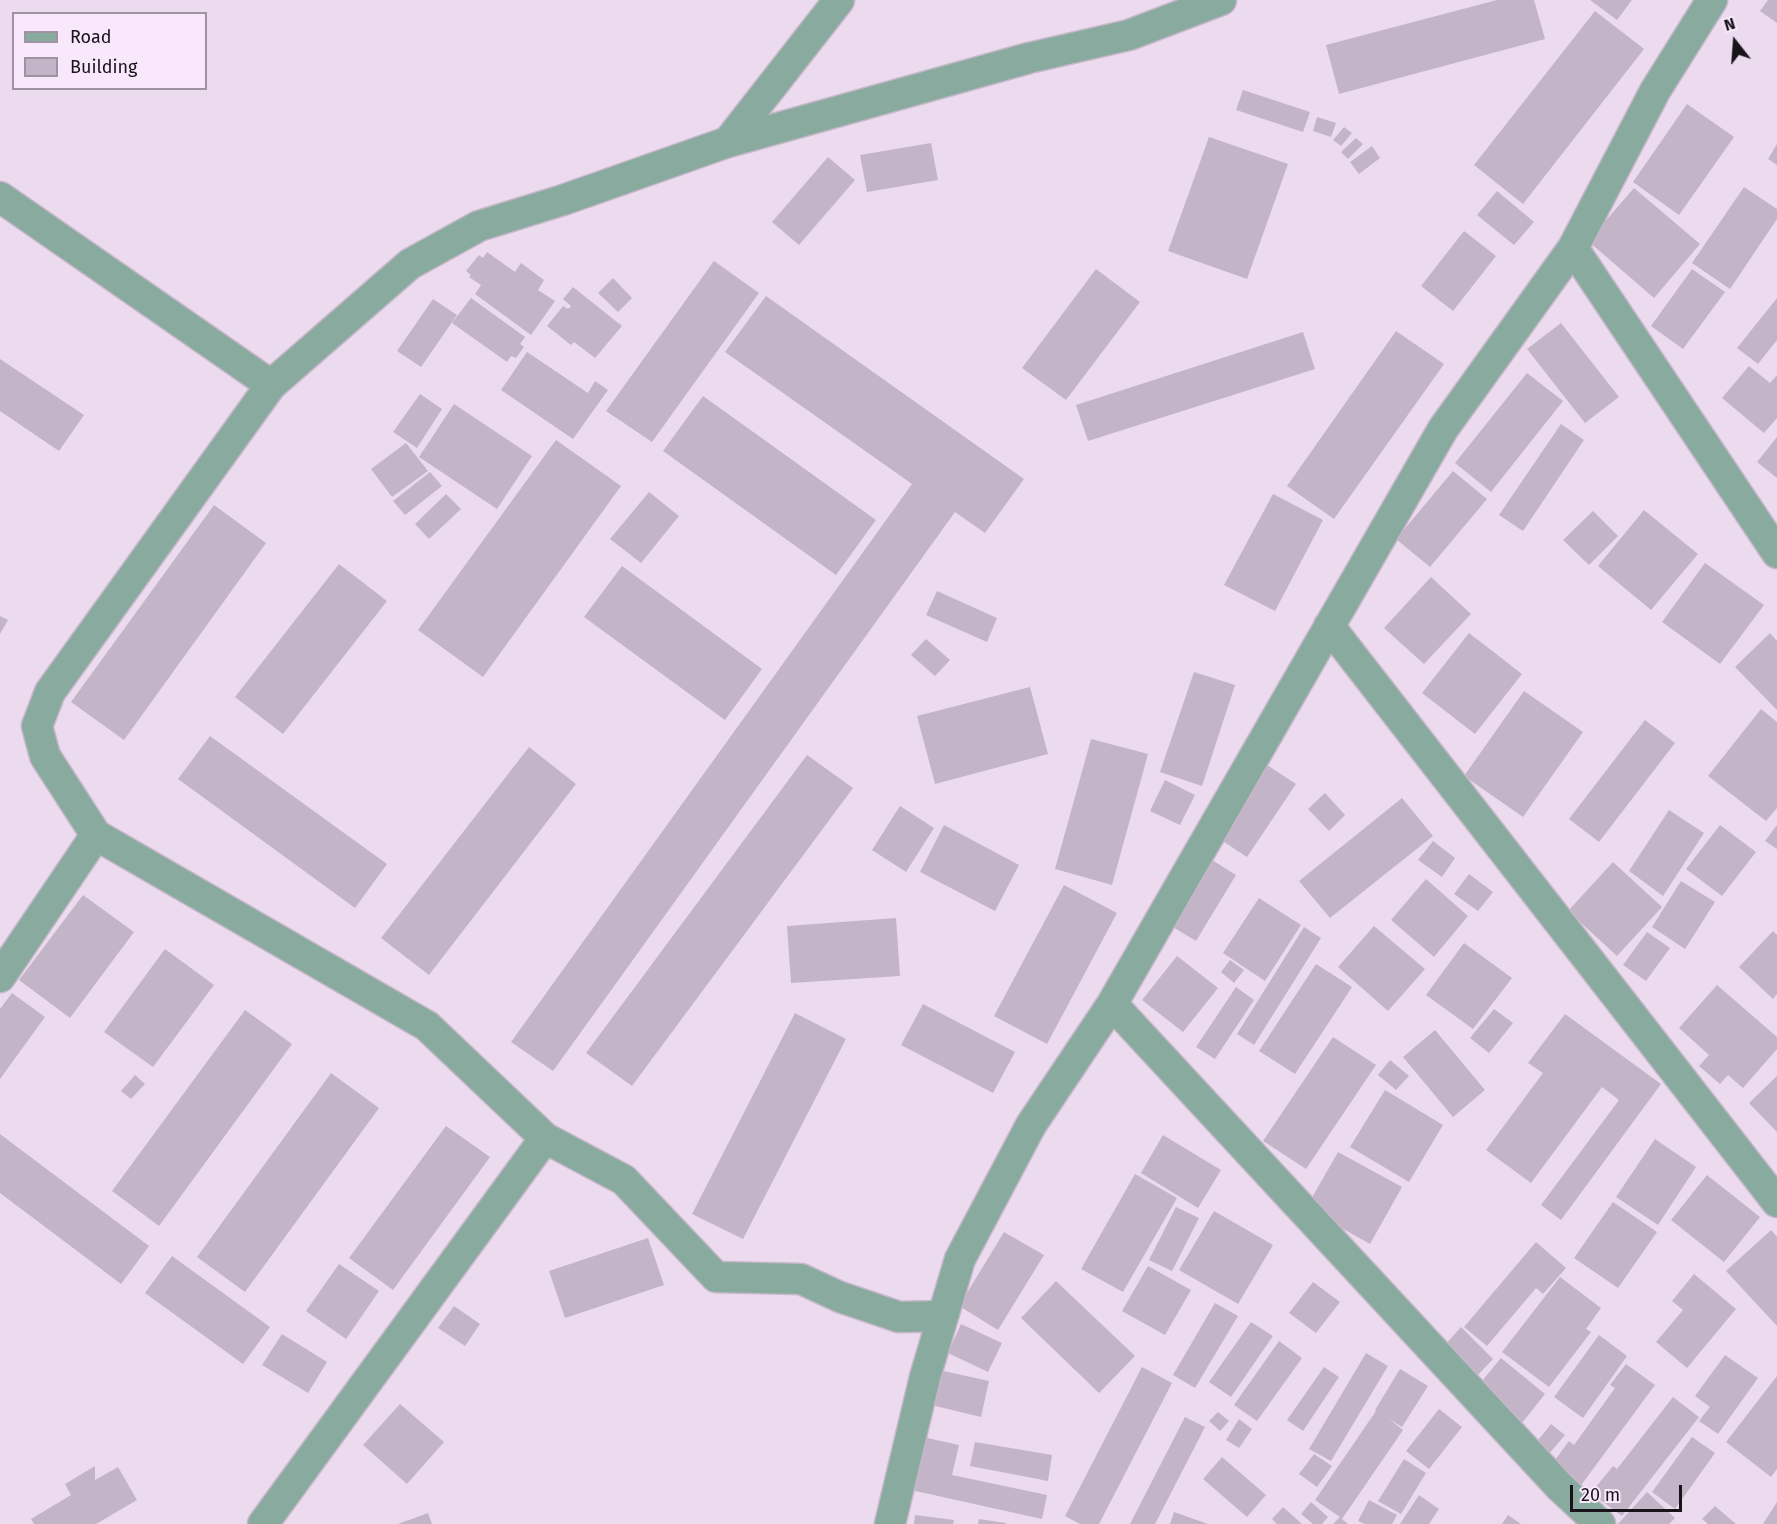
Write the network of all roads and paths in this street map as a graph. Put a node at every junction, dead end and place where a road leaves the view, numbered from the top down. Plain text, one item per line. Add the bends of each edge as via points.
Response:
1 (839, 0) edge
2 (1221, 0) edge
3 (1712, 0) edge
4 (728, 142) junction
5 (0, 197) edge
6 (1573, 248) junction
7 (271, 386) junction
8 (1777, 553) edge
9 (1329, 626) junction
10 (96, 835) junction
11 (0, 977) edge
12 (1112, 1004) junction
13 (545, 1138) junction
14 (1777, 1202) edge
15 (943, 1316) junction
16 (263, 1524) edge
17 (890, 1524) edge
18 (1600, 1524) edge

1 - 4 street
2 - 4 street via 1129,35 1029,58
3 - 6 street via 1655,91
4 - 7 street via 479,226 410,264
5 - 7 street
6 - 8 street
6 - 9 street via 1443,429
7 - 10 street via 50,692 38,726 45,756
9 - 12 street
9 - 14 street
10 - 11 street
10 - 13 street via 427,1026
12 - 15 street via 1031,1125 960,1259
12 - 18 street via 1560,1487
13 - 15 street via 624,1180 716,1276 801,1279 840,1298 899,1317
13 - 16 street
15 - 17 street

